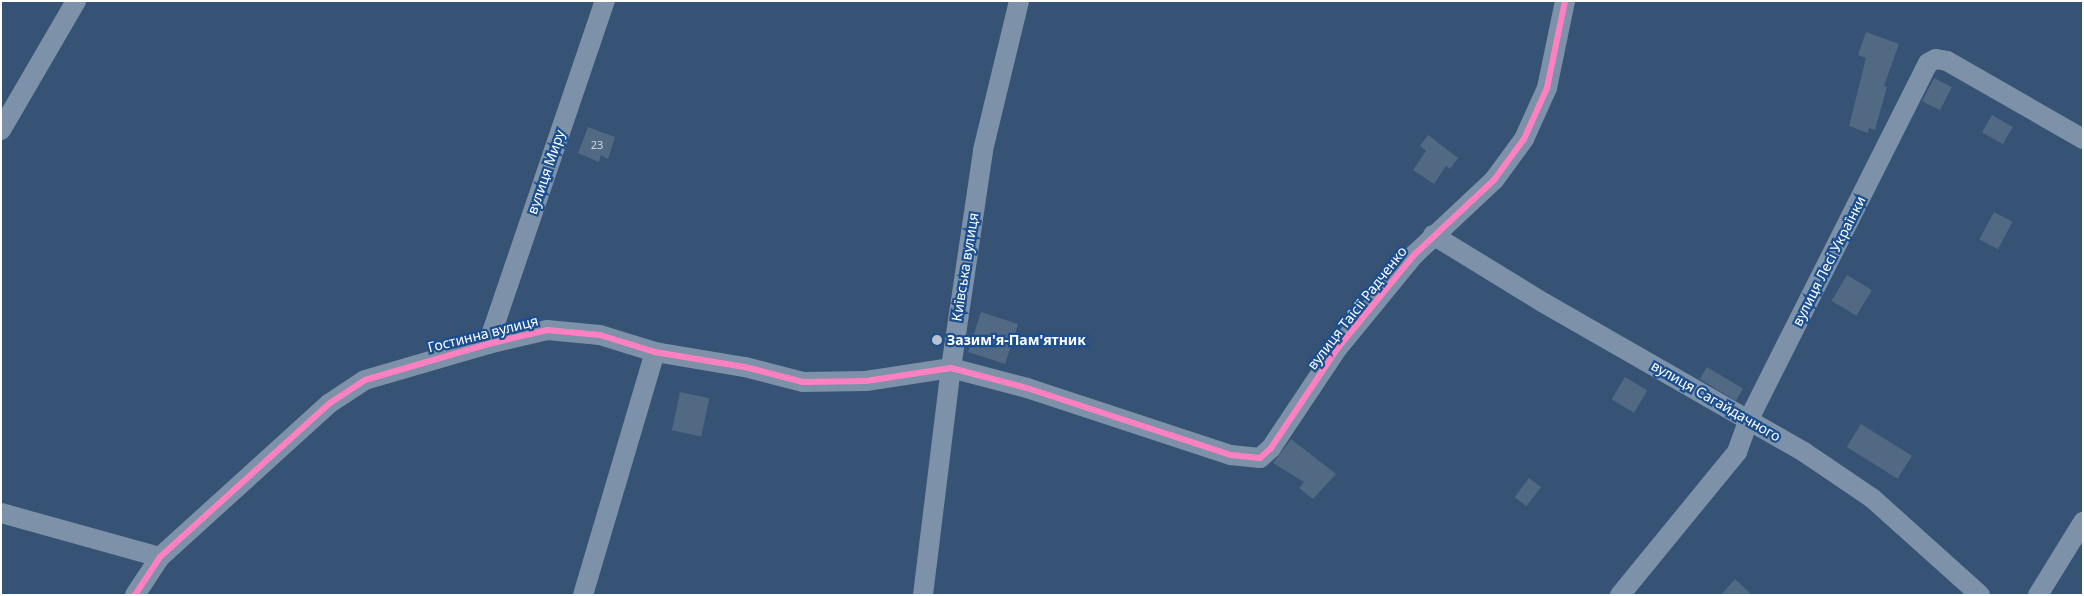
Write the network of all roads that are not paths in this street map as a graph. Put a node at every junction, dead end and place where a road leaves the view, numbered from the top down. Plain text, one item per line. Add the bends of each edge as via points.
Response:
1 (76, 1) edge
2 (605, 1) edge
3 (1019, 1) edge
4 (1565, 1) edge
5 (1, 130) edge
6 (2083, 139) edge
7 (1433, 235) junction
8 (488, 344) junction
9 (655, 352) junction
10 (951, 368) junction
11 (1749, 419) junction
12 (1, 513) edge
13 (2083, 522) edge
14 (160, 557) junction
15 (135, 595) edge
16 (583, 595) edge
17 (923, 595) edge
18 (1620, 595) edge
19 (1980, 595) edge
20 (2038, 595) edge

1 - 5 street
2 - 8 street, вулиця Миру
3 - 10 street, Київська вулиця via 983,150
4 - 7 street, вулиця Таїсії Радченко via 1547,88 1524,139 1494,180
6 - 11 street, вулиця Лесі Українки via 1947,61 1936,59 1928,63
7 - 10 street, вулиця Таїсії Радченко via 1337,349 1271,448 1260,458 1231,455 1028,388
7 - 11 street, вулиця Сагайдачного via 1544,303
8 - 9 street, Гостинна вулиця via 547,330 600,335
8 - 14 street, Гостинна вулиця via 365,380 330,403
9 - 10 street, Гостинна вулиця via 745,367 803,382 866,381
9 - 16 street
10 - 17 street, Київська вулиця
11 - 18 street, вулиця Лесі Українки via 1738,452
11 - 19 street, вулиця Сагайдачного via 1872,498
12 - 14 street
13 - 20 street
14 - 15 street, Гостинна вулиця

